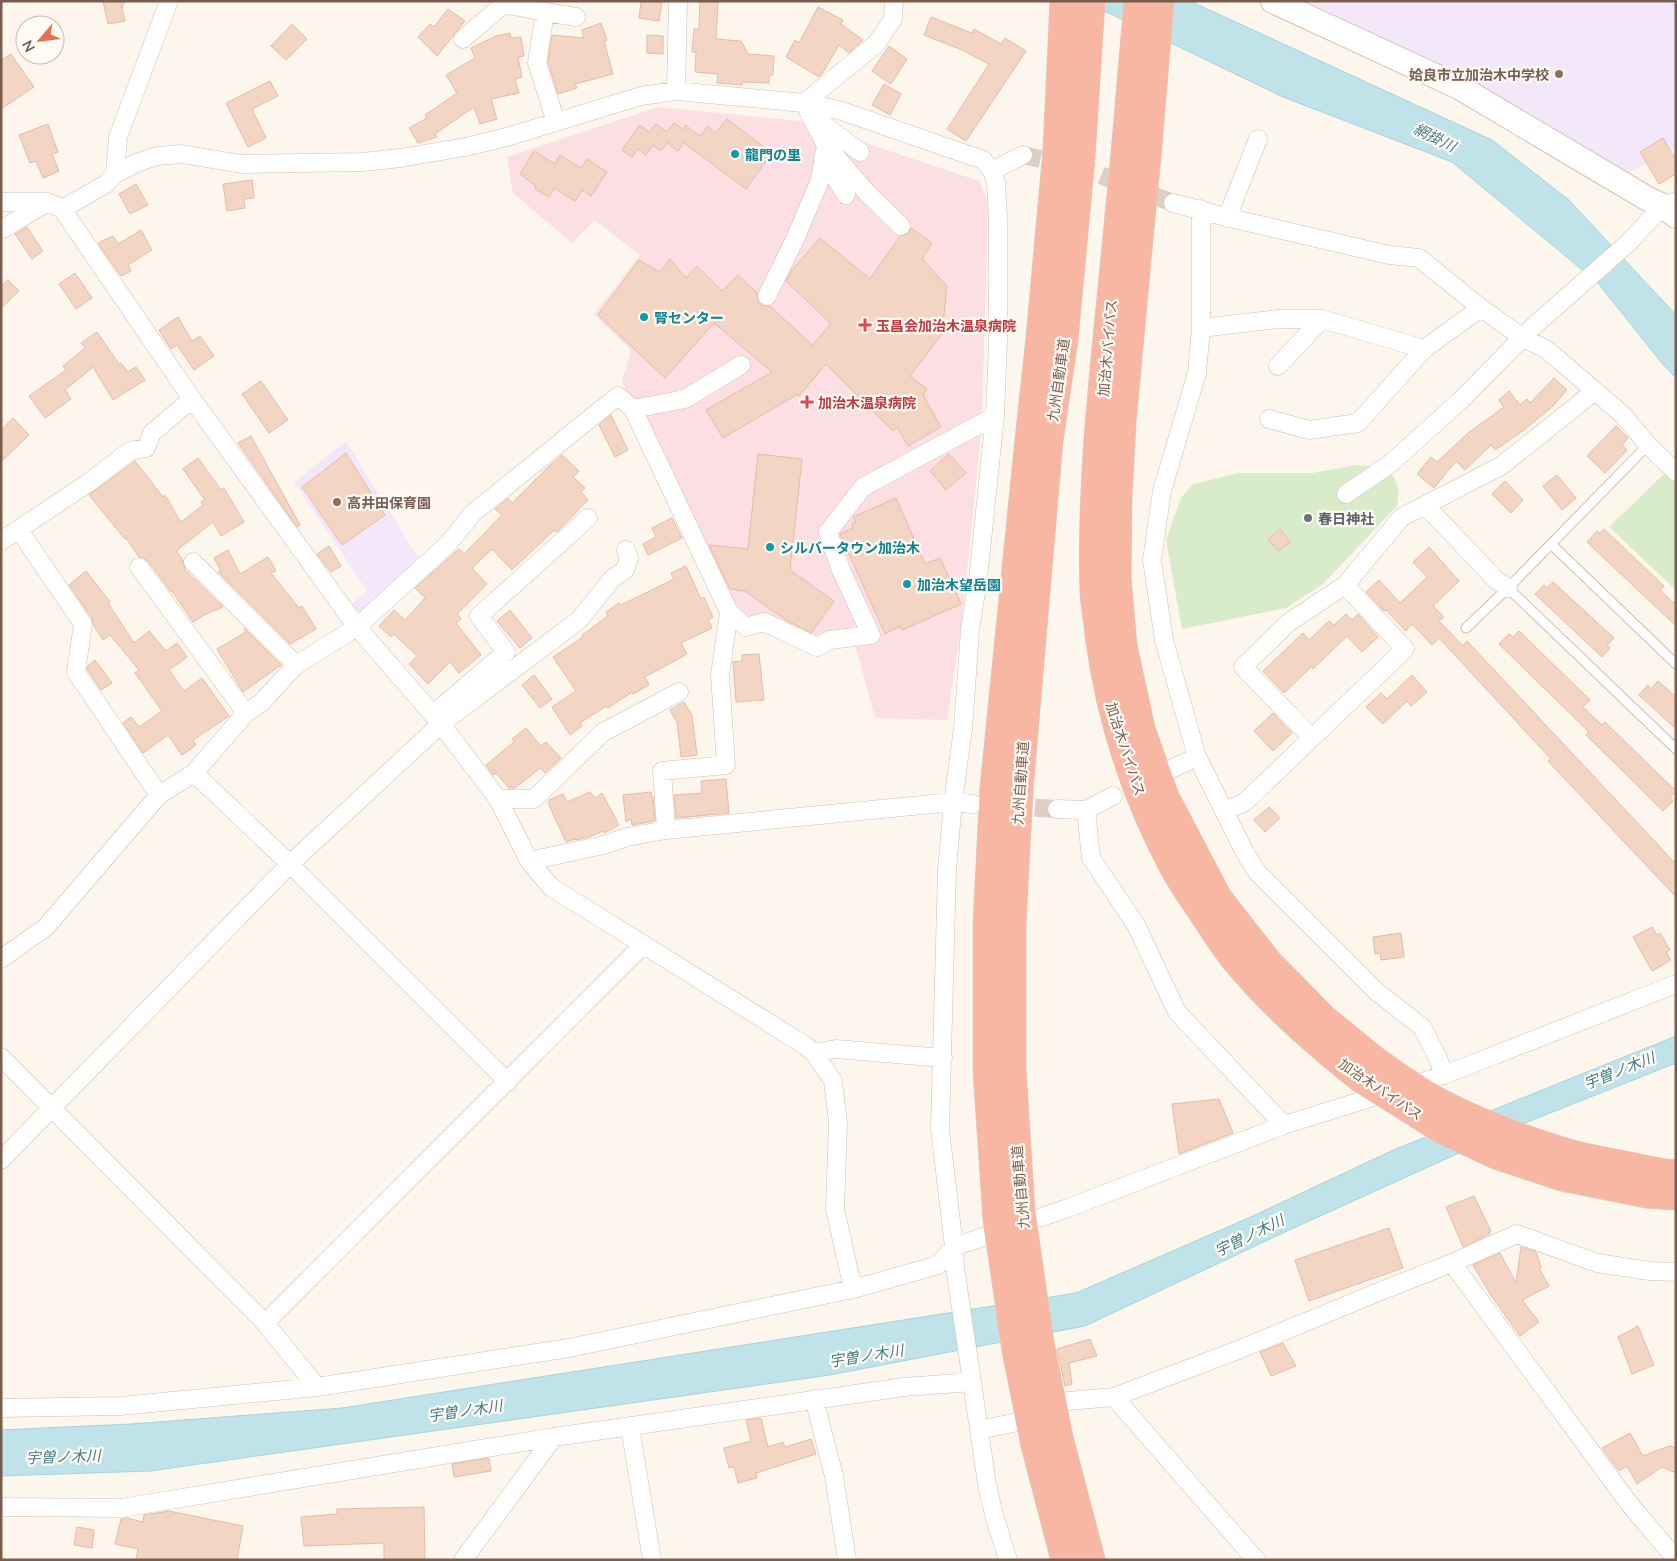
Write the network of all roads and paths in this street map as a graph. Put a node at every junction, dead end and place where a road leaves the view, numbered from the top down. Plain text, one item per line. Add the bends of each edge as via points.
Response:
1 (169, 1) edge
2 (678, 1) edge
3 (894, 1) edge
4 (1045, 1) edge
5 (1064, 1) edge
6 (1091, 1) edge
7 (1138, 1) edge
8 (1160, 1) edge
9 (1273, 1) edge
10 (545, 12) junction
11 (576, 17) dead end
12 (463, 39) dead end
13 (1142, 76) junction
14 (676, 91) junction
15 (807, 109) junction
16 (556, 122) junction
17 (1258, 139) dead end
18 (824, 151) junction
19 (860, 152) dead end
20 (1051, 152) junction
21 (992, 172) junction
22 (115, 174) junction
23 (846, 195) dead end
24 (1, 202) edge
25 (1174, 203) tunnel mouth
26 (55, 206) junction
27 (1671, 208) edge
28 (1201, 210) junction
29 (1227, 218) junction
30 (901, 226) dead end
31 (1, 230) edge
32 (767, 296) dead end
33 (1481, 308) junction
34 (1322, 319) junction
35 (1201, 328) junction
36 (1522, 338) junction
37 (1424, 349) junction
38 (741, 365) dead end
39 (1278, 366) dead end
40 (1595, 391) junction
41 (192, 399) junction
42 (633, 409) junction
43 (995, 416) junction
44 (1269, 419) dead end
45 (1648, 445) junction
46 (1676, 472) edge
47 (1346, 494) dead end
48 (1425, 506) junction
49 (588, 518) dead end
50 (19, 530) junction
51 (1, 541) edge
52 (1551, 544) junction
53 (626, 550) dead end
54 (193, 562) dead end
55 (139, 567) dead end
56 (1345, 585) junction
57 (1508, 588) junction
58 (729, 612) junction
59 (356, 627) junction
60 (1466, 628) dead end
61 (1676, 664) edge
62 (296, 665) junction
63 (678, 692) dead end
64 (246, 713) junction
65 (437, 719) junction
66 (1312, 738) junction
67 (1676, 749) edge
68 (1197, 757) junction
69 (1173, 768) dead end
70 (194, 773) junction
71 (159, 795) junction
72 (1113, 796) dead end
73 (498, 800) junction
74 (953, 802) junction
75 (973, 804) dead end
76 (1057, 809) tunnel mouth
77 (1086, 810) junction
78 (1224, 811) junction
79 (666, 830) junction
80 (529, 861) junction
81 (290, 864) junction
82 (643, 945) junction
83 (1, 959) edge
84 (1676, 984) edge
85 (814, 1053) junction
86 (1, 1056) edge
87 (943, 1058) junction
88 (1369, 1070) junction
89 (1444, 1075) junction
90 (508, 1082) junction
91 (52, 1108) junction
92 (1284, 1125) junction
93 (1, 1160) edge
94 (1676, 1174) edge
95 (1676, 1196) edge
96 (1009, 1216) junction
97 (954, 1247) junction
98 (1452, 1263) junction
99 (1676, 1272) edge
100 (853, 1289) junction
101 (265, 1323) junction
102 (971, 1377) junction
103 (317, 1387) junction
104 (1114, 1397) junction
105 (814, 1399) junction
106 (1, 1408) edge
107 (630, 1427) junction
108 (978, 1430) junction
109 (554, 1437) junction
110 (1047, 1442) junction
111 (1, 1507) edge
112 (1676, 1559) edge
113 (463, 1560) edge
114 (652, 1560) edge
115 (847, 1560) edge
116 (1008, 1560) edge
117 (1065, 1560) edge
118 (1091, 1560) edge
119 (1256, 1560) edge

1 - 22 street via 118,136
2 - 14 street
3 - 15 street via 893,19 876,44
4 - 20 highway
5 - 20 highway, 九州自動車道
6 - 20 highway, 九州自動車道
7 - 13 highway, 加治木バイパス
8 - 13 highway, 加治木バイパス
9 - 27 street via 1459,87 1648,199
10 - 11 street
10 - 12 street via 504,4
10 - 16 street via 537,63
13 - 88 highway, 加治木バイパス, bridge via 1129,227 1117,578 1123,646 1141,729 1165,797 1218,898 1268,962
14 - 15 street
14 - 16 street via 641,96
15 - 18 street
15 - 19 street
15 - 21 street via 839,110 937,143 983,160
16 - 22 street via 465,147 401,158 363,162 241,164 182,154 157,156
17 - 29 street
18 - 23 street
18 - 30 street
18 - 32 street via 820,180
20 - 21 street
20 - 96 highway, 九州自動車道 via 1064,339 1049,440 1019,790 1012,923
20 - 96 highway, 九州自動車道 via 1040,338 994,788 987,924 986,1070
21 - 43 street via 996,182 998,219
22 - 26 street via 106,184
24 - 26 street
25 - 28 street
26 - 31 street
26 - 41 street
27 - 36 street
28 - 29 street
28 - 35 street
29 - 33 street via 1389,255 1419,258
33 - 36 street
33 - 37 street
34 - 35 street
34 - 37 street
34 - 39 street
35 - 68 street via 1196,373 1162,491 1152,560 1164,640
36 - 40 street via 1546,349
36 - 47 street via 1462,400 1397,458
37 - 44 street via 1358,423 1309,430
38 - 42 street via 685,399
40 - 45 street
40 - 48 street via 1501,466
41 - 50 street via 152,433 146,448 130,450
41 - 59 street
42 - 58 street
42 - 59 street via 618,396 595,414 473,513 448,544
43 - 58 street via 863,487 828,532 841,570 871,635 830,640 817,647 764,622 746,627
43 - 74 street
45 - 46 street
45 - 52 lane
48 - 56 street via 1402,517
48 - 57 street via 1496,580
49 - 65 street via 478,616 506,652
50 - 51 street
50 - 71 street via 83,624 76,672
52 - 57 lane
52 - 61 lane
53 - 65 street via 629,558 625,570 613,578 579,620
54 - 62 street
55 - 64 street
56 - 66 street via 1405,649
56 - 66 street via 1288,623 1243,667
57 - 60 lane
57 - 67 lane
58 - 79 street via 720,674 726,766 662,772
59 - 62 street
59 - 65 street
62 - 64 street via 261,704
63 - 73 street via 602,734 534,799
64 - 70 street
65 - 73 street
65 - 81 street
66 - 78 street via 1245,802
68 - 69 street
68 - 78 street
70 - 71 street
70 - 81 street
71 - 83 street via 46,927
72 - 77 street
73 - 80 street
74 - 75 street
74 - 79 street
74 - 87 street via 947,870
76 - 77 street
77 - 92 street via 1091,858 1136,925 1177,1012
78 - 89 street via 1257,872 1377,992 1422,1027
79 - 80 street
80 - 82 street via 552,887
81 - 90 street
81 - 91 street
82 - 85 street
82 - 90 street
84 - 89 street
85 - 87 street via 836,1049
85 - 100 street via 832,1081 838,1122 835,1209
86 - 91 street
87 - 97 street via 940,1129
88 - 94 highway, 加治木バイパス, bridge via 1476,1121 1533,1142 1579,1156
88 - 95 highway, 加治木バイパス, bridge via 1441,1129 1496,1155 1562,1176 1647,1194
89 - 92 street
90 - 101 street
91 - 93 street
91 - 101 street
92 - 97 street via 1068,1208
96 - 110 highway, 九州自動車道, bridge via 1016,1350
97 - 100 street via 938,1265
97 - 102 street
98 - 99 street via 1517,1234 1597,1264
98 - 104 street
98 - 112 street via 1631,1506
100 - 103 street via 569,1348
101 - 103 street
102 - 105 street
102 - 108 street
103 - 106 street via 121,1406
104 - 108 street via 1068,1401 1014,1423
104 - 119 street
105 - 107 street
105 - 115 street via 834,1476
107 - 109 street
107 - 114 street
108 - 116 street via 994,1514
109 - 111 street via 121,1508
109 - 113 street
110 - 117 highway, 九州自動車道
110 - 118 highway, 九州自動車道

